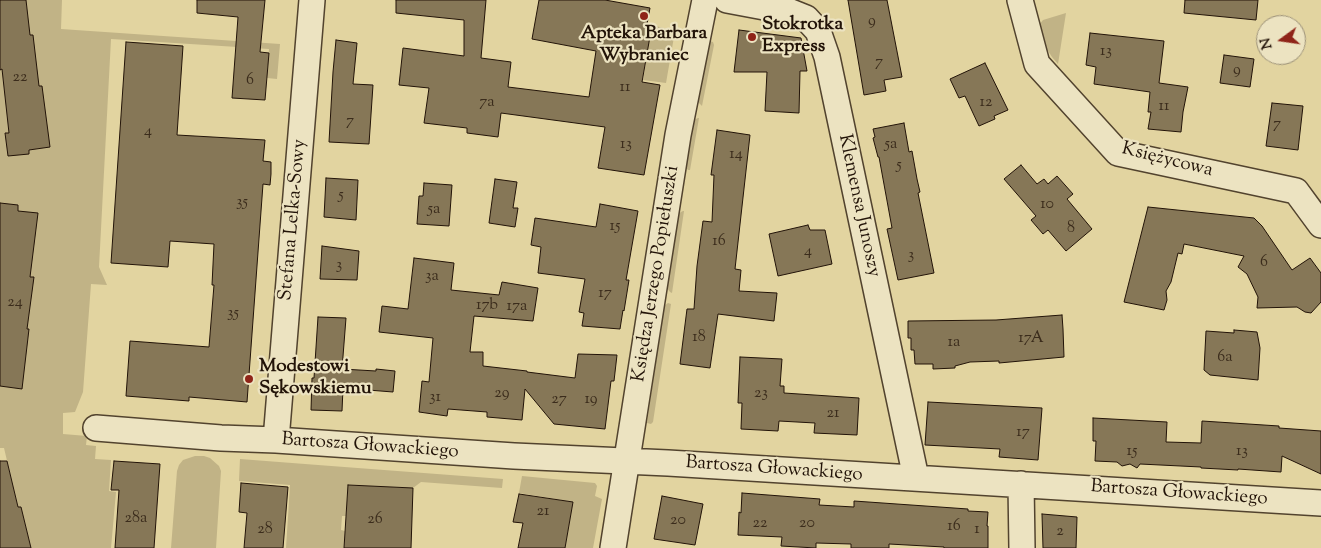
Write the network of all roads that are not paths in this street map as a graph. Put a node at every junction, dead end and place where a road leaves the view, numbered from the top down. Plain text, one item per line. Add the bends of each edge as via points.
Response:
1 (312, 0) edge
2 (705, 0) edge
3 (727, 0) edge
4 (1020, 0) edge
5 (1321, 225) edge
6 (96, 428) dead end
7 (276, 440) junction
8 (627, 462) junction
9 (916, 478) junction
10 (1021, 484) junction
11 (1321, 504) edge
12 (613, 548) edge
13 (1022, 548) edge

1 - 7 street, Stefana Lelka-Sowy
2 - 8 street, Księdza Jerzego Popiełuszki via 678,134
3 - 9 street, Klemensa Junoszy via 791,12 806,18 818,31 827,57
4 - 5 street, Księżycowa via 1037,64 1118,153 1296,191
6 - 7 street, Bartosza Głowackiego
7 - 8 street, Bartosza Głowackiego
8 - 9 street, Bartosza Głowackiego
8 - 12 street, Księdza Jerzego Popiełuszki
9 - 10 street, Bartosza Głowackiego
10 - 11 street, Bartosza Głowackiego
10 - 13 street

